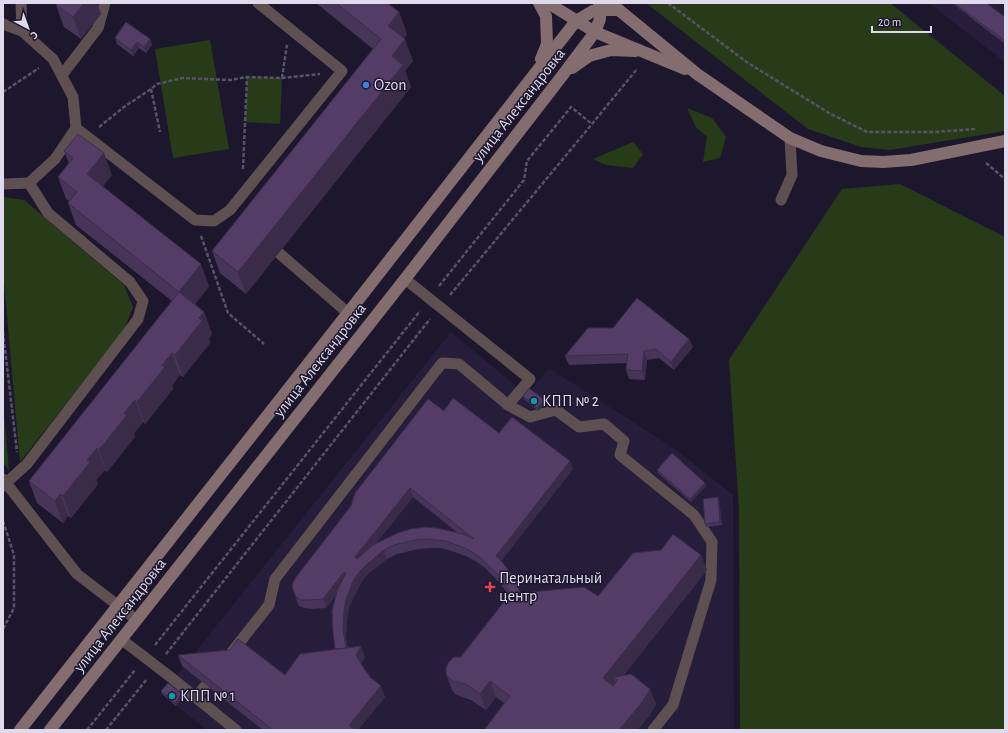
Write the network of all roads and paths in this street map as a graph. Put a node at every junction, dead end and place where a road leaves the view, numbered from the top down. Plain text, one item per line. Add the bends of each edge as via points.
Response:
1 (21, 3) edge
2 (105, 3) edge
3 (258, 3) edge
4 (540, 3) edge
5 (548, 3) edge
6 (668, 3) edge
7 (599, 7) edge
8 (615, 7) edge
9 (576, 21) junction
10 (3, 24) edge
11 (289, 28) junction
12 (22, 32) junction
13 (595, 32) junction
14 (641, 51) junction
15 (53, 59) junction
16 (637, 69) dead end
17 (537, 70) junction
18 (342, 71) junction
19 (697, 74) junction
20 (62, 75) junction
21 (562, 76) junction
22 (247, 77) junction
23 (282, 78) junction
24 (151, 89) junction
25 (3, 92) edge
26 (592, 124) junction
27 (76, 128) junction
28 (977, 129) dead end
29 (160, 132) dead end
30 (87, 136) junction
31 (790, 138) junction
32 (1005, 141) edge
33 (986, 163) dead end
34 (1005, 179) edge
35 (29, 183) junction
36 (3, 184) edge
37 (242, 196) junction
38 (781, 200) dead end
39 (195, 220) junction
40 (279, 252) edge
41 (405, 279) junction
42 (429, 298) junction
43 (440, 306) junction
44 (348, 313) junction
45 (3, 332) edge
46 (264, 344) dead end
47 (508, 405) junction
48 (17, 472) junction
49 (4, 482) edge
50 (3, 521) edge
51 (118, 605) junction
52 (136, 620) junction
53 (3, 629) edge
54 (121, 640) junction
55 (145, 658) junction
56 (156, 667) junction
57 (196, 698) junction
58 (20, 730) edge
59 (50, 730) edge
60 (87, 730) edge
61 (106, 730) edge
62 (236, 730) edge
63 (653, 730) edge

1 - 12 lane
2 - 20 lane via 98,28
3 - 11 lane
4 - 17 main road via 546,16 547,44
5 - 9 main road
6 - 28 path via 748,63 829,113 867,132
7 - 8 main road
7 - 9 main road
7 - 13 main road, улица Александровка via 600,19
8 - 19 main road
9 - 13 main road
9 - 17 main road, улица Александровка
10 - 12 lane
11 - 18 lane
11 - 23 path
12 - 15 lane
13 - 14 main road
13 - 21 main road, улица Александровка
14 - 19 main road
14 - 21 main road via 612,50 589,56
15 - 20 lane
15 - 25 path
16 - 26 path
17 - 44 main road, улица Александровка
18 - 23 path
18 - 37 lane
19 - 31 main road
20 - 27 lane via 73,97
21 - 41 main road, улица Александровка
22 - 23 path
22 - 24 path via 230,80 182,78 157,84
22 - 37 path
24 - 29 path
24 - 30 path
26 - 42 path via 571,107 526,161 524,180
26 - 43 path
27 - 30 lane
27 - 35 lane via 55,159
30 - 39 lane
31 - 32 main road via 821,151 861,161 883,162 911,160
31 - 38 lane via 792,175
33 - 34 path
35 - 36 lane
35 - 48 lane via 48,213 130,282 143,301 138,320 26,464
37 - 39 lane via 233,213 214,221
39 - 46 path via 228,313
40 - 44 lane
41 - 42 lane
41 - 52 main road, улица Александровка
42 - 43 lane
42 - 55 path
43 - 47 lane via 530,379
43 - 56 path
44 - 51 main road, улица Александровка
45 - 48 path via 17,449
47 - 57 lane via 459,364 442,363 275,579 269,605
47 - 63 lane via 530,417 556,410 579,427 604,424 624,441 620,455 694,515 712,542 711,580 673,705
48 - 49 lane
49 - 51 lane via 77,574
50 - 53 path via 14,554 14,608
51 - 52 lane
51 - 58 main road, улица Александровка
52 - 54 main road, улица Александровка
54 - 55 lane
54 - 59 main road, улица Александровка
55 - 56 lane
55 - 60 path
56 - 57 lane
56 - 61 path
57 - 62 lane

